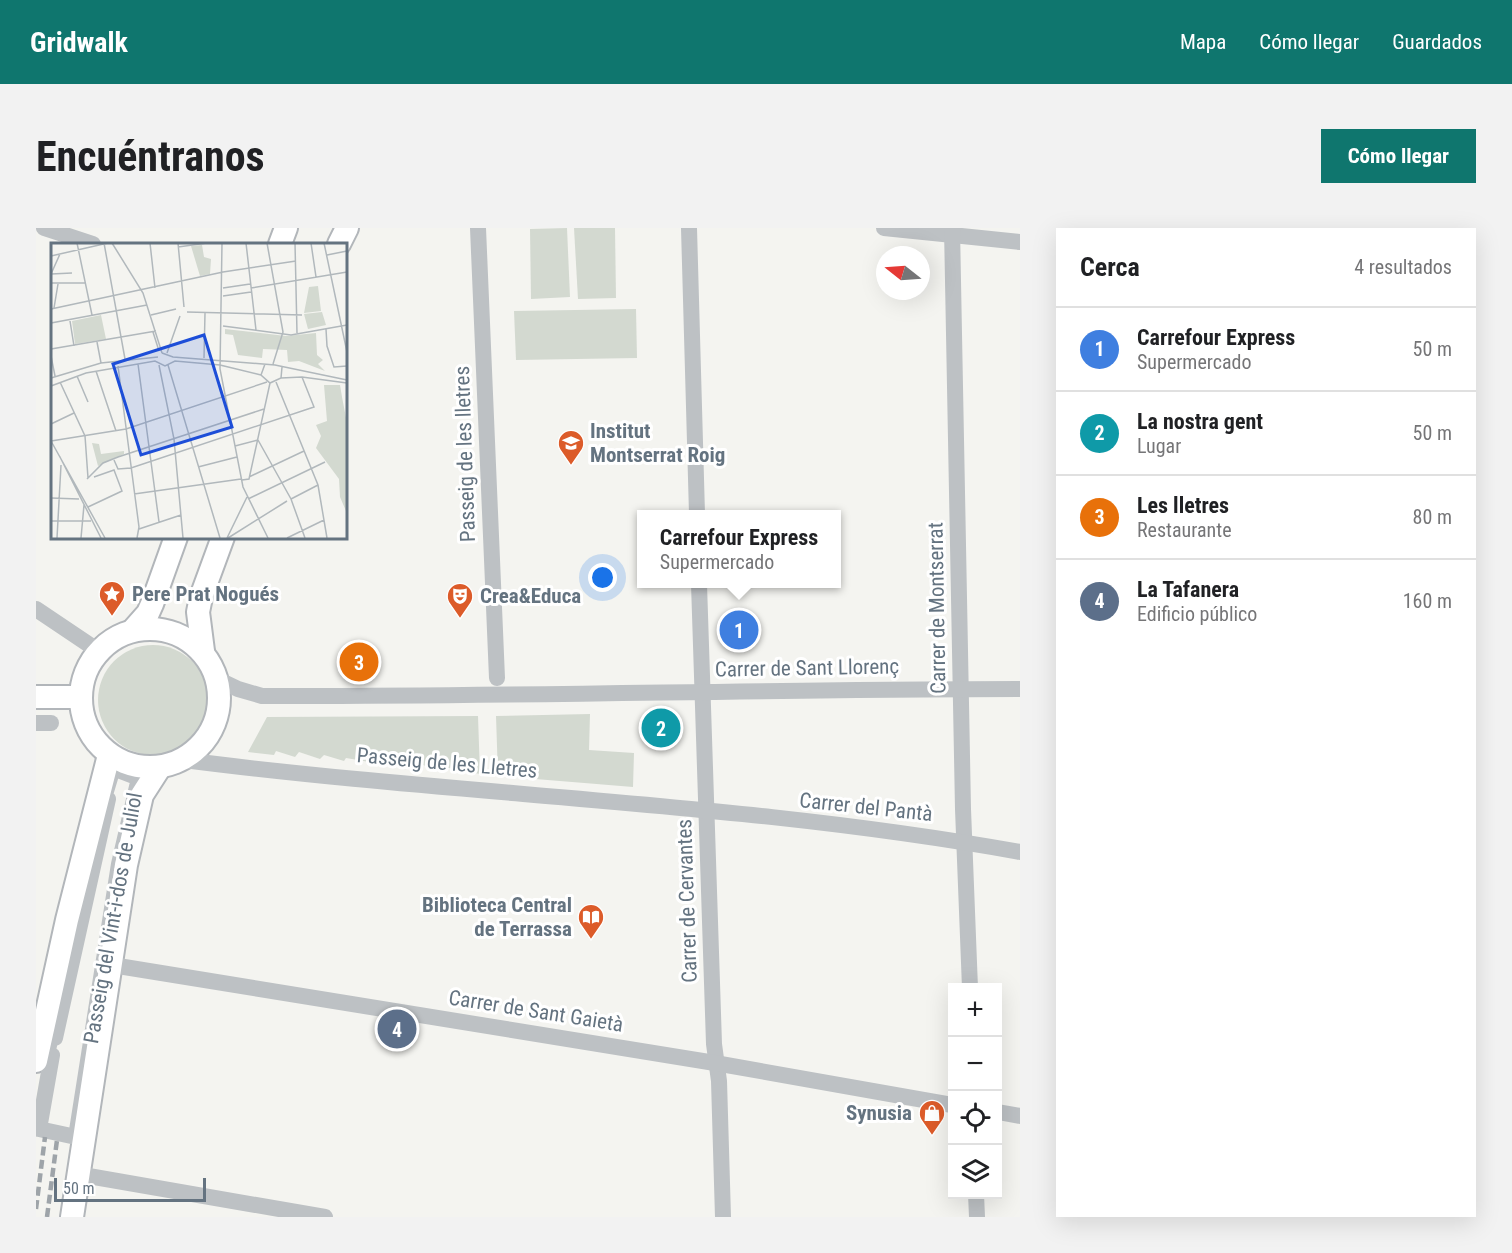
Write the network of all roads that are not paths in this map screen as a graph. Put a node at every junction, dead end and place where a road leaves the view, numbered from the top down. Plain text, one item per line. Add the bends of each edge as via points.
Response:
1 (44, 228) edge
2 (286, 228) edge
3 (347, 228) edge
4 (478, 228) edge
5 (689, 228) edge
6 (884, 228) edge
7 (952, 232) edge
8 (1020, 242) edge
9 (90, 243) edge
10 (280, 243) edge
11 (340, 243) edge
12 (697, 510) edge
13 (176, 538) edge
14 (224, 538) edge
15 (699, 588) edge
16 (36, 609) edge
17 (133, 630) junction
18 (203, 651) junction
19 (100, 652) junction
20 (497, 678) dead end
21 (217, 679) junction
22 (962, 689) junction
23 (1020, 689) edge
24 (702, 692) junction
25 (36, 697) edge
26 (79, 697) junction
27 (110, 755) junction
28 (184, 760) junction
29 (160, 767) junction
30 (707, 812) junction
31 (964, 840) junction
32 (1020, 852) edge
33 (112, 965) junction
34 (970, 983) edge
35 (44, 1058) edge
36 (715, 1063) junction
37 (948, 1104) edge
38 (1002, 1113) edge
39 (1020, 1116) edge
40 (77, 1174) junction
41 (976, 1199) edge
42 (72, 1217) edge
43 (325, 1217) edge
44 (723, 1217) edge
45 (977, 1217) edge

1 - 9 street
2 - 10 street
3 - 11 street
4 - 20 street, Passeig de les lletres
5 - 12 street
6 - 7 street
7 - 8 street
7 - 22 street, Carrer de Montserrat
13 - 17 street via 152,604
14 - 18 street via 198,612
15 - 24 street, Carrer de Cervantes
16 - 19 street
17 - 18 street via 160,628 184,636
17 - 19 street
18 - 21 street
19 - 26 street via 88,668
21 - 24 street via 262,696 488,697
21 - 28 street via 218,708 208,734
22 - 23 street, Carrer de Sant Llorenç
22 - 24 street, Carrer de Sant Llorenç
22 - 31 street, Carrer de Montserrat
24 - 30 street, Carrer de Cervantes
25 - 26 street
26 - 27 street via 91,735
27 - 29 street via 131,765
27 - 35 street, Passeig del Vint-i-dos de Juliol via 67,920
28 - 29 street
28 - 30 street, Passeig de les Lletres
29 - 33 street, Passeig del Vint-i-dos de Juliol via 142,795 126,865
30 - 31 street, Carrer del Pantà
30 - 36 street, Carrer de Cervantes
31 - 32 street, Carrer del Pantà
31 - 34 street, Carrer de Montserrat
33 - 36 street, Carrer de Sant Gaietà
33 - 40 street, Passeig del Vint-i-dos de Juliol
35 - 35 street, Passeig del Vint-i-dos de Juliol via 39,1129 76,1137 119,864 139,778 117,768 113,768 104,798 108,800 56,1038 51,1037
36 - 37 street, Carrer de Sant Gaietà
36 - 44 street, Carrer de Cervantes via 719,1081
38 - 39 street
40 - 42 street, Passeig del Vint-i-dos de Juliol
40 - 43 street
41 - 45 street

